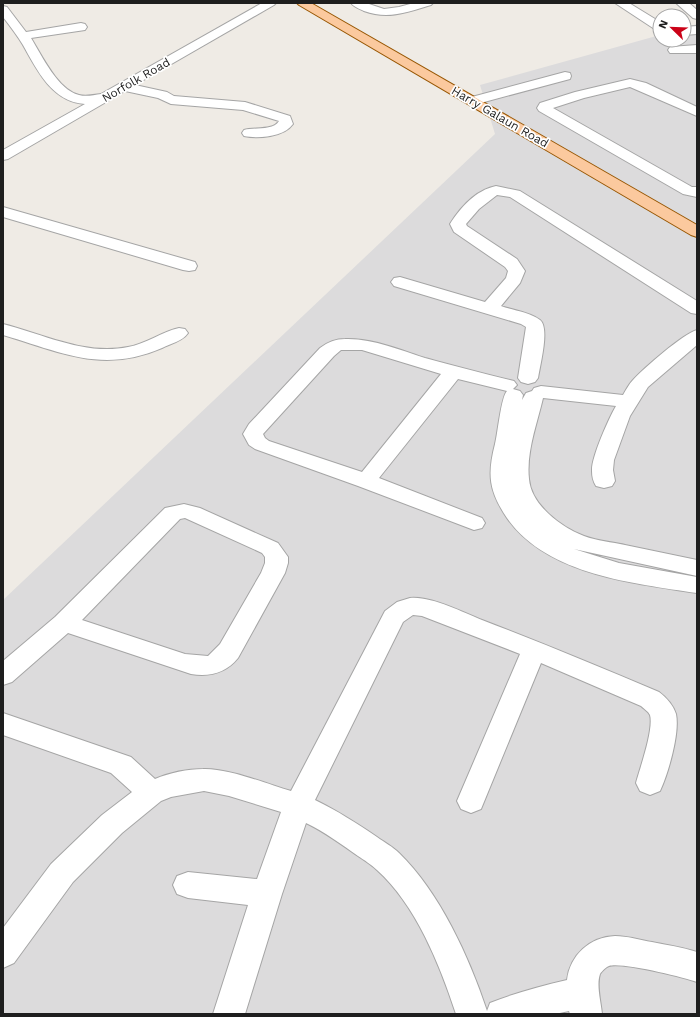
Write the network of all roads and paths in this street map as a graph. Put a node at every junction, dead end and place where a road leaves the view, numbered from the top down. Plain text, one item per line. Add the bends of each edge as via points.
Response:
1 (270, 3) edge
2 (303, 3) edge
3 (357, 3) edge
4 (427, 3) edge
5 (621, 3) edge
6 (682, 3) edge
7 (3, 9) edge
8 (697, 16) edge
9 (652, 22) edge
10 (81, 27) dead end
11 (23, 36) junction
12 (697, 49) edge
13 (674, 50) dead end
14 (565, 76) dead end
15 (548, 80) junction
16 (124, 87) junction
17 (580, 95) junction
18 (104, 98) junction
19 (473, 101) junction
20 (697, 112) edge
21 (249, 133) dead end
22 (3, 156) edge
23 (697, 192) edge
24 (3, 212) edge
25 (697, 232) edge
26 (188, 266) dead end
27 (400, 282) dead end
28 (489, 309) junction
29 (697, 309) edge
30 (3, 329) edge
31 (179, 333) dead end
32 (697, 336) edge
33 (453, 372) junction
34 (525, 389) junction
35 (629, 402) junction
36 (604, 481) dead end
37 (366, 482) junction
38 (474, 523) dead end
39 (648, 567) junction
40 (697, 568) edge
41 (697, 585) edge
42 (64, 623) junction
43 (534, 650) junction
44 (3, 675) edge
45 (3, 724) edge
46 (650, 783) dead end
47 (150, 793) junction
48 (471, 801) dead end
49 (298, 805) junction
50 (188, 885) dead end
51 (267, 894) junction
52 (3, 953) edge
53 (697, 967) edge
54 (585, 1003) edge
55 (229, 1014) edge
56 (472, 1014) edge
57 (502, 1014) edge

1 - 16 street, Norfolk Road
2 - 19 main road, Harry Galaun Road
3 - 4 street via 374,12 385,13
5 - 9 street
6 - 8 street
7 - 11 street
10 - 11 street
11 - 18 street via 64,92 79,99
12 - 13 street
14 - 15 street
15 - 17 street
15 - 19 street
16 - 18 street, Norfolk Road
16 - 21 street via 162,95 171,100 245,106 285,119 286,124 280,129
17 - 20 street via 630,84 641,86
17 - 23 street via 546,105 544,108 688,190
18 - 22 street, Norfolk Road
19 - 25 main road, Harry Galaun Road
24 - 26 street
27 - 28 street
28 - 29 street via 514,279 516,271 511,263 460,229 458,224 489,193 498,190 515,194
28 - 34 street via 527,320 536,327
30 - 31 street via 83,353 107,355 145,349
32 - 35 street via 676,351 640,384
33 - 34 street
33 - 37 street
33 - 37 street via 363,345 351,343 335,346 253,434 256,441 262,445
34 - 35 street
34 - 39 street via 509,427 500,473 502,490 513,511 527,529 557,550 585,562 625,574
35 - 36 street via 620,416 604,460
37 - 38 street
39 - 40 street
39 - 41 street
42 - 42 street via 184,663 212,665 223,659 229,651 273,573 277,557 270,548 192,513 178,511 168,517
42 - 44 street
43 - 46 street via 650,699 658,705 663,714 664,726
43 - 48 street
43 - 49 street via 429,609 406,607 394,618
45 - 47 street via 120,765
47 - 49 street via 168,786 204,780 229,784
47 - 52 street via 112,824 62,873
49 - 51 street
49 - 56 street via 334,823 358,839 388,861 403,877 430,916 462,984
50 - 51 street
51 - 55 street
53 - 54 street via 622,950 606,952 590,962 584,973
54 - 57 street via 543,1001

